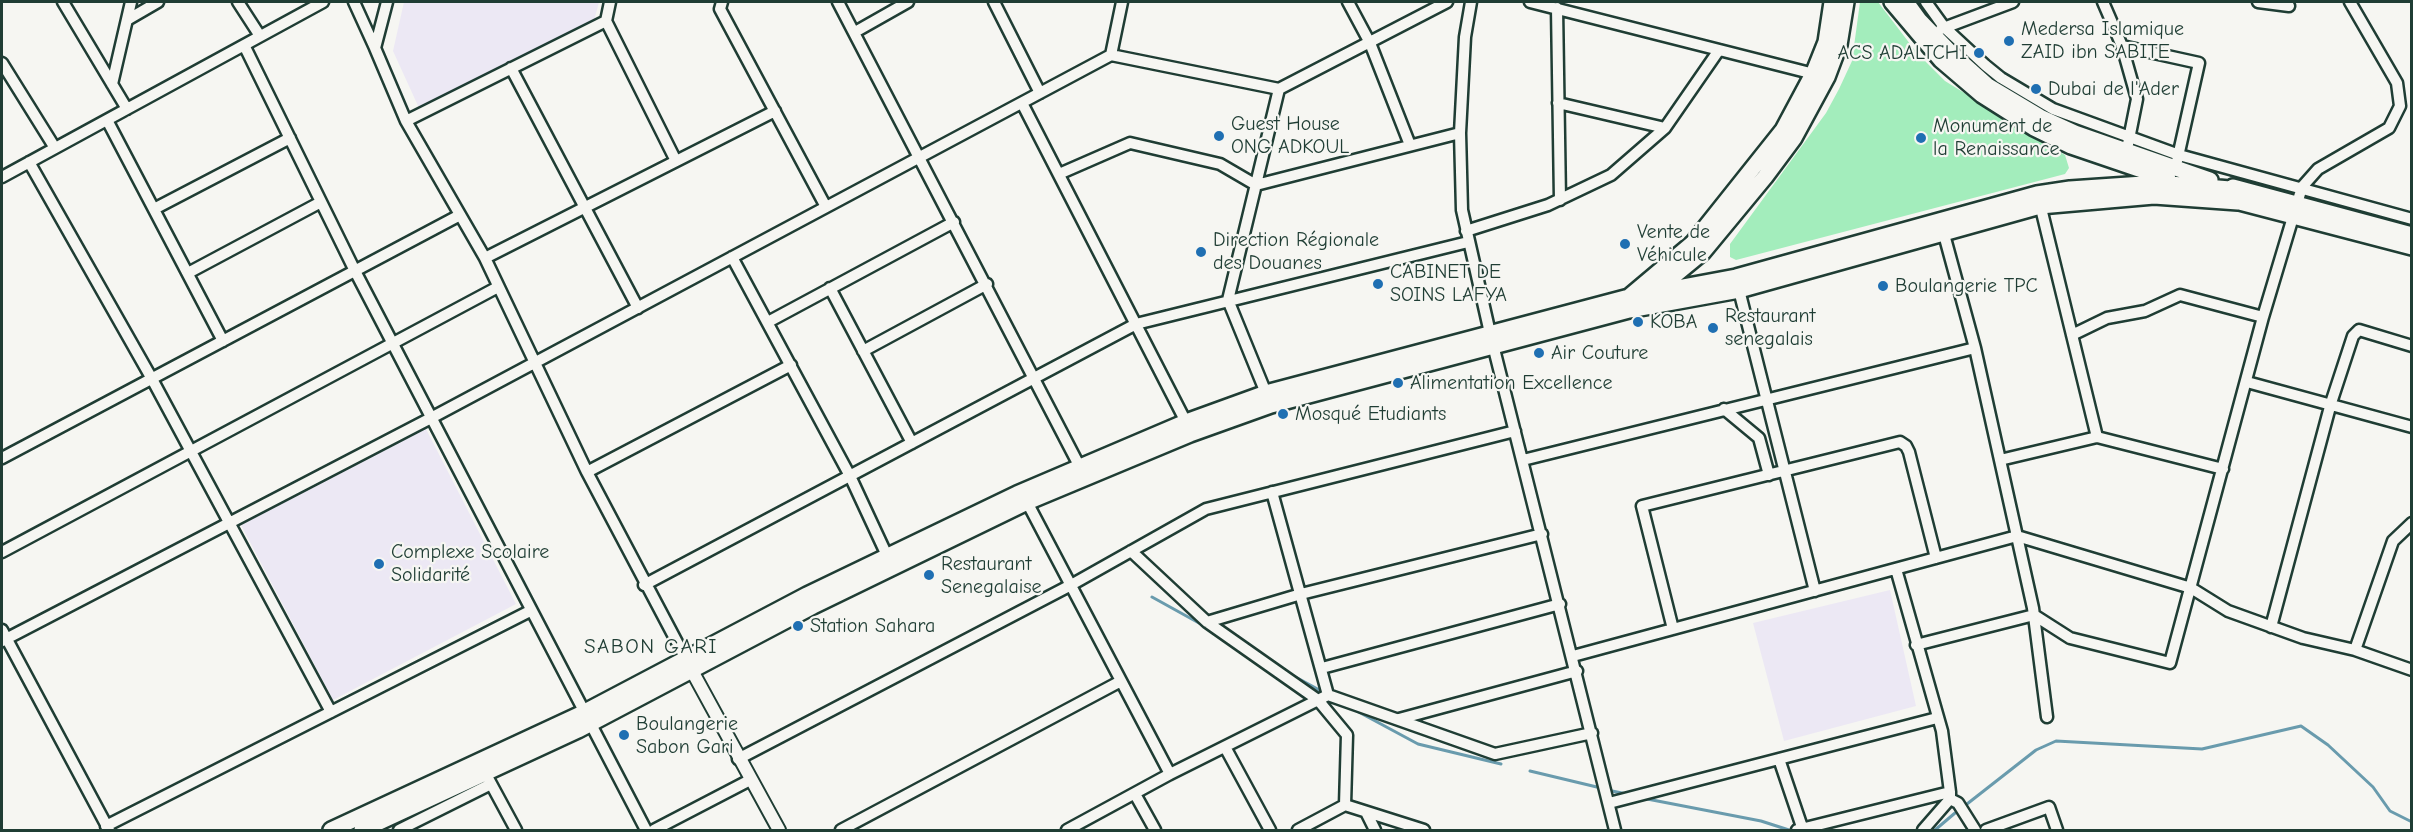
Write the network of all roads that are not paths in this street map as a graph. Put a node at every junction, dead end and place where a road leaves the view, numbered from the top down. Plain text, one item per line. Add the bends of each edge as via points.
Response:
1 (63, 2) edge
2 (131, 2) edge
3 (158, 2) edge
4 (238, 2) edge
5 (323, 2) edge
6 (354, 2) edge
7 (387, 2) edge
8 (610, 2) edge
9 (722, 2) edge
10 (838, 2) edge
11 (908, 2) edge
12 (994, 2) edge
13 (1122, 2) edge
14 (1348, 2) edge
15 (1447, 2) edge
16 (1471, 2) edge
17 (1530, 2) edge
18 (1832, 2) edge
19 (1845, 2) edge
20 (1892, 2) edge
21 (1906, 2) edge
22 (1926, 2) edge
23 (2013, 2) edge
24 (2103, 2) edge
25 (2258, 2) edge
26 (2350, 2) edge
27 (2289, 6) dead end
28 (1557, 8) junction
29 (127, 20) junction
30 (606, 21) junction
31 (855, 32) junction
32 (1933, 34) junction
33 (260, 36) junction
34 (1370, 43) junction
35 (244, 45) junction
36 (2122, 46) junction
37 (375, 48) junction
38 (1719, 50) junction
39 (1111, 56) junction
40 (2, 63) edge
41 (511, 68) junction
42 (5, 75) edge
43 (1820, 75) junction
44 (112, 84) junction
45 (1279, 89) junction
46 (1040, 93) junction
47 (1022, 103) junction
48 (1558, 103) junction
49 (127, 109) junction
50 (775, 111) junction
51 (107, 120) junction
52 (406, 121) junction
53 (1665, 128) junction
54 (1461, 133) junction
55 (290, 138) junction
56 (1410, 145) junction
57 (2128, 146) junction
58 (55, 148) junction
59 (921, 157) junction
60 (676, 161) junction
61 (29, 162) junction
62 (2177, 162) junction
63 (1059, 174) junction
64 (2, 177) edge
65 (1256, 185) junction
66 (2186, 185) junction
67 (2302, 187) junction
68 (2240, 196) junction
69 (1560, 200) junction
70 (2039, 200) junction
71 (321, 202) junction
72 (826, 207) junction
73 (154, 208) junction
74 (585, 208) junction
75 (2296, 212) junction
76 (460, 215) junction
77 (2412, 219) edge
78 (954, 222) junction
79 (1942, 228) junction
80 (2412, 235) edge
81 (1467, 236) junction
82 (2412, 246) edge
83 (1691, 255) junction
84 (732, 257) junction
85 (485, 258) junction
86 (356, 271) junction
87 (188, 273) junction
88 (1718, 281) junction
89 (1737, 283) junction
90 (987, 284) junction
91 (498, 287) junction
92 (830, 288) junction
93 (1652, 292) junction
94 (1228, 300) junction
95 (1629, 304) junction
96 (638, 308) junction
97 (2263, 317) junction
98 (768, 322) junction
99 (1136, 324) junction
100 (2072, 335) junction
101 (1492, 339) junction
102 (224, 341) junction
103 (393, 344) junction
104 (2412, 346) edge
105 (1975, 348) junction
106 (863, 351) junction
107 (532, 362) junction
108 (791, 365) junction
109 (1035, 378) junction
110 (152, 379) junction
111 (2247, 382) junction
112 (1768, 398) junction
113 (1269, 399) junction
114 (2331, 403) junction
115 (1724, 409) junction
116 (431, 418) junction
117 (1186, 422) junction
118 (2412, 427) edge
119 (1515, 431) junction
120 (1776, 433) junction
121 (1759, 438) junction
122 (2097, 438) junction
123 (912, 443) junction
124 (191, 451) junction
125 (2, 458) edge
126 (1523, 460) junction
127 (2000, 460) junction
128 (2223, 469) junction
129 (1082, 471) junction
130 (1785, 471) junction
131 (587, 472) junction
132 (1769, 474) junction
133 (850, 476) junction
134 (1272, 492) junction
135 (1027, 502) junction
136 (991, 513) junction
137 (228, 522) junction
138 (2412, 523) edge
139 (1542, 534) junction
140 (2017, 536) junction
141 (1131, 551) junction
142 (2, 552) edge
143 (1936, 558) junction
144 (890, 562) junction
145 (1896, 569) junction
146 (644, 585) junction
147 (1071, 585) junction
148 (2191, 588) junction
149 (1815, 591) junction
150 (1301, 594) junction
151 (1560, 604) junction
152 (530, 611) junction
153 (2034, 615) junction
154 (1207, 622) junction
155 (2271, 627) junction
156 (1673, 629) junction
157 (3, 636) edge
158 (1916, 645) junction
159 (2355, 650) junction
160 (1573, 657) junction
161 (688, 664) junction
162 (1322, 668) junction
163 (2412, 670) edge
164 (1577, 671) junction
165 (1121, 681) junction
166 (1323, 698) junction
167 (331, 712) junction
168 (2047, 717) dead end
169 (586, 718) junction
170 (1937, 718) junction
171 (1399, 719) junction
172 (1592, 733) junction
173 (1225, 747) junction
174 (738, 759) junction
175 (1779, 759) junction
176 (1170, 774) junction
177 (488, 779) junction
178 (750, 780) junction
179 (432, 792) junction
180 (1135, 794) junction
181 (1950, 795) junction
182 (1609, 803) junction
183 (1345, 806) junction
184 (1366, 812) junction
185 (108, 828) edge
186 (1801, 830) edge
187 (331, 831) edge
188 (362, 831) edge
189 (399, 831) edge
190 (516, 831) edge
191 (646, 831) edge
192 (654, 831) edge
193 (779, 831) edge
194 (841, 831) edge
195 (1067, 831) edge
196 (1155, 831) edge
197 (1270, 831) edge
198 (1298, 831) edge
199 (1375, 831) edge
200 (1424, 831) edge
201 (1615, 831) edge
202 (1923, 831) edge
203 (1975, 831) edge
204 (1986, 831) edge
205 (2057, 831) edge

1 - 44 street
2 - 29 street
3 - 29 street
4 - 33 street
5 - 33 street
6 - 37 street
7 - 37 street
8 - 30 street
9 - 50 street via 720,9
10 - 31 street
11 - 31 street
12 - 46 street
13 - 39 street
14 - 34 street
15 - 34 street
16 - 54 street via 1465,37
17 - 28 street
18 - 43 main road
19 - 43 main road via 1839,45
20 - 32 main road
21 - 32 main road
22 - 32 street
23 - 32 street
24 - 36 street
25 - 27 street
26 - 67 street via 2397,82 2400,106 2389,128 2318,169
28 - 38 street
28 - 48 street
29 - 44 street
30 - 41 street
30 - 60 street
31 - 59 street
32 - 57 main road via 1989,86 2009,98 2066,129
32 - 66 main road via 1941,60 1982,94 2034,128 2122,166
33 - 35 street
34 - 45 street
34 - 56 street
35 - 49 street
35 - 55 street
36 - 57 street via 2137,99
36 - 62 street via 2199,63
37 - 52 street
38 - 43 street
38 - 53 street
39 - 45 street
39 - 46 street
40 - 42 street
41 - 52 street
41 - 74 street
42 - 58 street
43 - 83 main road via 1794,138 1765,177
44 - 49 street
45 - 65 street
46 - 47 street
47 - 59 street
47 - 63 street
48 - 53 street
48 - 69 street
49 - 51 street
50 - 60 street
50 - 72 street
51 - 58 street
51 - 73 street
52 - 76 street
53 - 69 street via 1611,175
54 - 56 street
54 - 81 street via 1462,210
55 - 71 street
55 - 73 street
56 - 65 street
57 - 62 main road
58 - 61 street
59 - 72 street
59 - 78 street
60 - 74 street
61 - 64 street
61 - 110 street
62 - 67 street
62 - 68 main road
63 - 65 street via 1130,143 1220,164
63 - 99 street
65 - 94 street
66 - 68 main road
66 - 70 main road via 2070,189
67 - 75 street
67 - 77 street
68 - 70 main road
68 - 75 main road
69 - 81 street
70 - 79 main road
70 - 100 street
71 - 86 street
71 - 87 street
72 - 84 street
73 - 87 street
74 - 85 street
74 - 96 street
75 - 80 main road
75 - 82 main road
75 - 97 street
76 - 85 street
76 - 86 street
78 - 90 street
78 - 92 street
79 - 89 main road
79 - 105 street
81 - 94 street
81 - 101 street
83 - 88 main road
83 - 93 main road
83 - 95 main road
84 - 96 street
84 - 98 street
85 - 91 street
86 - 102 street
86 - 103 street
87 - 102 street
88 - 89 main road
88 - 93 main road
89 - 95 main road
89 - 112 street
90 - 106 street
90 - 109 street
91 - 103 street
91 - 107 street
92 - 98 street
92 - 106 street
93 - 95 main road
94 - 99 street
94 - 113 street
95 - 101 main road
95 - 101 main road via 1608,316
96 - 107 street
97 - 100 street via 2180,295 2145,311 2106,318
97 - 111 street
98 - 108 street
99 - 109 street
99 - 117 street
100 - 122 street
101 - 113 main road
101 - 119 street
102 - 110 street
103 - 116 street
103 - 124 street
104 - 114 street via 2356,332
105 - 112 street
105 - 127 street
106 - 123 street
107 - 116 street
107 - 131 street
108 - 131 street
108 - 133 street
109 - 123 street
109 - 129 street
110 - 124 street
110 - 125 street
111 - 114 street
111 - 128 street
112 - 115 street
112 - 120 street
113 - 117 main road
113 - 129 main road
114 - 118 street
114 - 155 street
115 - 121 street
115 - 126 street
116 - 137 street
116 - 152 street
117 - 129 main road
119 - 126 street
119 - 134 street
120 - 121 street
120 - 130 street
121 - 132 street
122 - 127 street
122 - 128 street
123 - 133 street
124 - 137 street
124 - 142 street
126 - 139 street
127 - 140 street
128 - 148 street
129 - 135 main road
129 - 136 main road
130 - 132 street
130 - 143 street via 1899,442 1906,446
130 - 149 street
131 - 146 street
132 - 156 street via 1642,506
133 - 144 street
133 - 146 street
134 - 141 street via 1206,508
134 - 150 street
135 - 136 main road
135 - 147 street
136 - 144 main road
137 - 157 street
137 - 167 street
138 - 159 street via 2393,541
139 - 150 street
139 - 151 street
140 - 143 street
140 - 148 street
140 - 153 street
141 - 147 street
141 - 154 street
143 - 145 street
144 - 161 main road
145 - 149 street
145 - 158 street
146 - 161 street
147 - 165 street
147 - 174 street
148 - 153 street via 2170,663 2070,638
148 - 155 street via 2228,611
149 - 156 street
150 - 154 street
150 - 162 street
151 - 160 street
151 - 162 street
152 - 167 street
152 - 169 street
153 - 158 street
153 - 168 street
154 - 166 street
155 - 159 street
156 - 160 street
157 - 185 street
158 - 170 street
159 - 163 street
160 - 164 street
161 - 169 main road
161 - 174 street
162 - 166 street
164 - 171 street
164 - 172 street
165 - 176 street
165 - 194 street
166 - 171 street
166 - 173 street
166 - 183 street via 1347,735
167 - 185 street
169 - 177 main road
169 - 179 main road
169 - 191 street
170 - 175 street
170 - 181 street
171 - 172 street via 1495,754
172 - 182 street
173 - 176 street
173 - 197 street
174 - 178 street
175 - 182 street
175 - 186 street
176 - 180 street
177 - 179 main road
177 - 189 street
177 - 190 street
178 - 192 street
178 - 193 street
179 - 187 main road
179 - 188 main road
180 - 195 street
180 - 196 street
181 - 186 street
181 - 202 street
181 - 203 street
182 - 201 street
183 - 184 street
183 - 198 street
184 - 199 street
184 - 200 street
204 - 205 street via 2049,807

